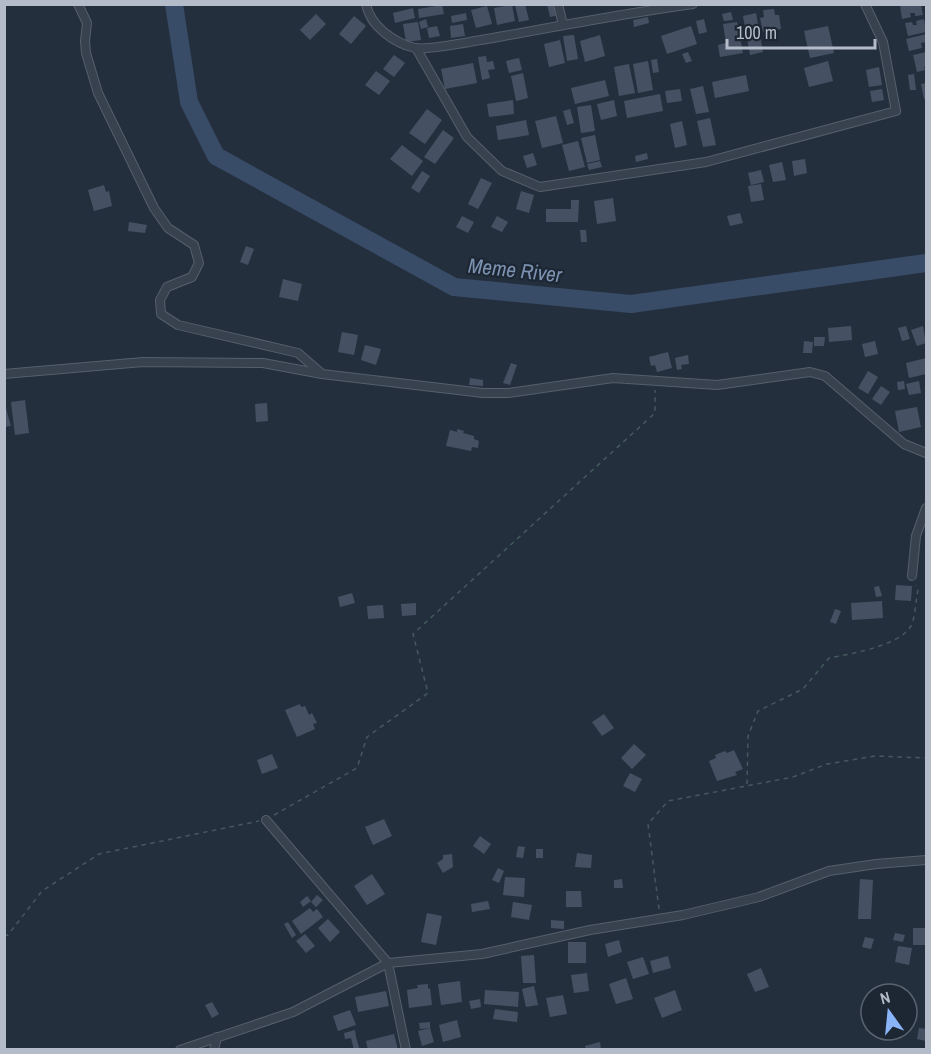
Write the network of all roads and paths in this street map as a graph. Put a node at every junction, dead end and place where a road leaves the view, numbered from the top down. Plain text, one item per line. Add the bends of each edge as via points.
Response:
1 (78, 4) edge
2 (366, 4) edge
3 (558, 4) edge
4 (693, 4) edge
5 (865, 4) edge
6 (563, 25) junction
7 (416, 48) junction
8 (4, 374) edge
9 (322, 374) junction
10 (654, 381) junction
11 (927, 453) edge
12 (927, 508) edge
13 (912, 576) joint
14 (927, 758) edge
15 (747, 786) junction
16 (266, 820) junction
17 (927, 860) edge
18 (660, 919) junction
19 (4, 936) edge
20 (388, 963) junction
21 (217, 1037) junction
22 (180, 1050) edge
23 (214, 1050) edge
24 (406, 1050) edge

1 - 9 street via 87,23 86,53 98,93 154,208 168,228 194,245 199,262 192,277 167,287 160,300 161,314 178,325 298,354
2 - 7 street via 368,15 385,34
3 - 6 street
4 - 6 street
5 - 7 street via 883,42 896,111 706,162 540,187 502,171 467,137
6 - 7 street
8 - 9 street via 143,362 263,363
9 - 10 street via 483,393 613,378
10 - 11 street via 717,385 810,372 825,376 904,444
10 - 16 path via 655,413 413,634 428,693 367,737 357,768
12 - 13 street via 916,536
13 - 15 path via 918,590 911,627 893,641 829,658 803,689 758,711 748,736
14 - 15 path via 875,756 827,764 793,777
15 - 18 path via 668,801 648,824
16 - 19 path via 99,854 42,891
16 - 20 street
17 - 18 street via 829,871 759,897
18 - 20 street via 482,954
20 - 21 street via 293,1012
20 - 24 street
21 - 22 street
21 - 23 street

